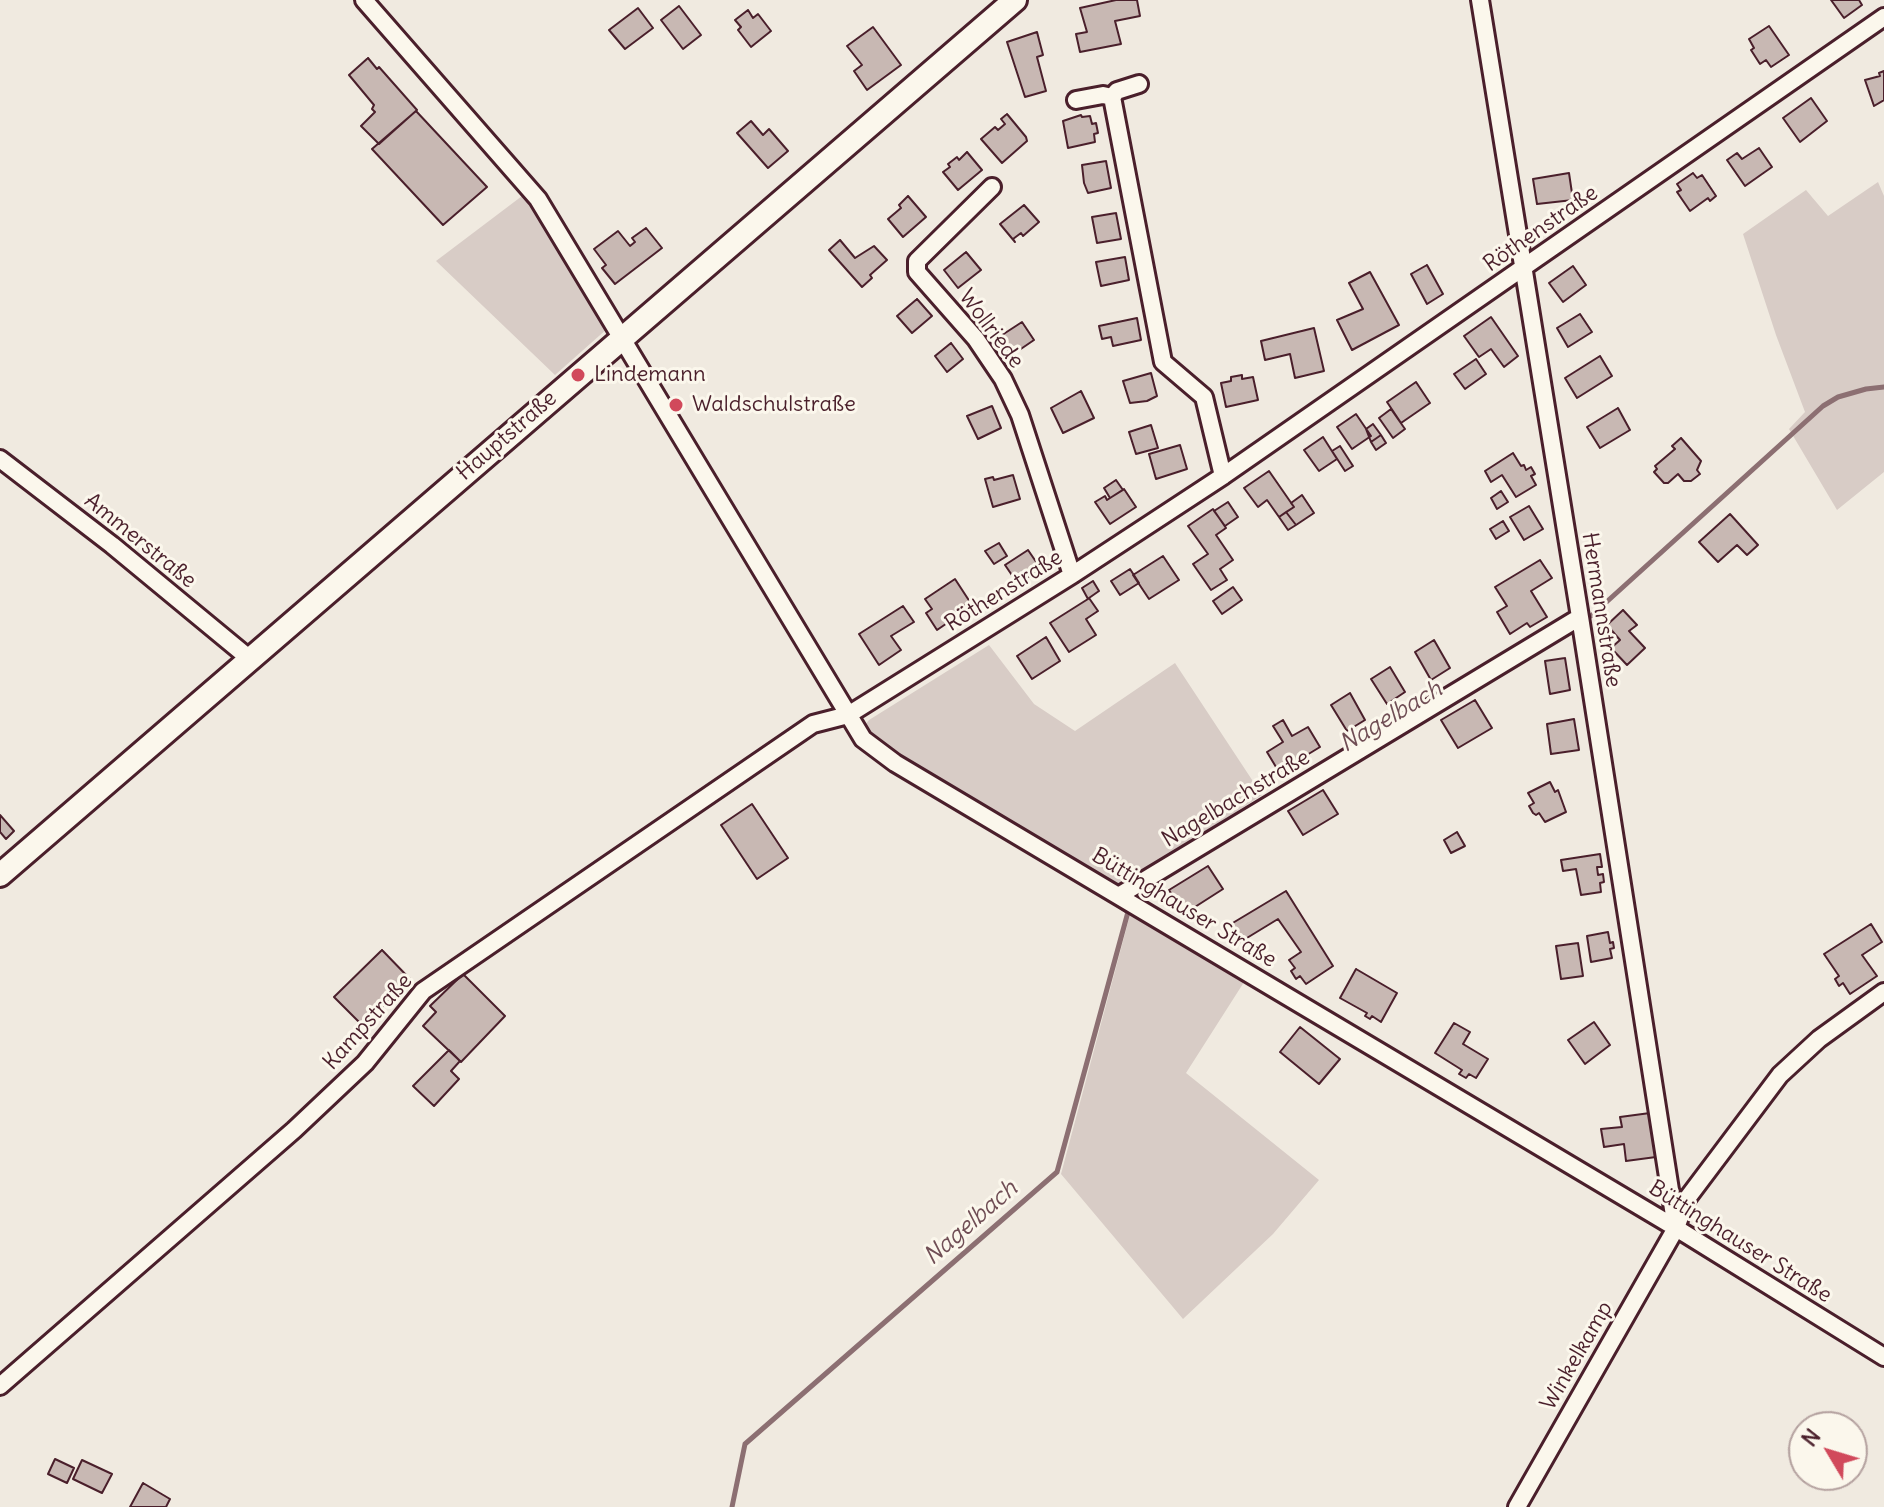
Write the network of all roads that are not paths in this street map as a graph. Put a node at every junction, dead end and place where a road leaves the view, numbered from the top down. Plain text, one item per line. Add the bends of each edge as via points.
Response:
1 (364, 0) edge
2 (1015, 0) edge
3 (1480, 0) edge
4 (1884, 17) edge
5 (1139, 84) dead end
6 (1112, 97) junction
7 (1076, 100) dead end
8 (992, 187) dead end
9 (1522, 269) junction
10 (620, 338) junction
11 (0, 459) edge
12 (1223, 476) junction
13 (1072, 575) junction
14 (1580, 617) junction
15 (250, 659) junction
16 (848, 715) junction
17 (0, 875) edge
18 (1120, 895) junction
19 (1884, 992) edge
20 (1676, 1228) junction
21 (1884, 1357) edge
22 (0, 1386) edge
23 (1517, 1507) edge

1 - 10 street via 538,199
2 - 10 main road, Hauptstraße
3 - 9 street, Hermannstraße
4 - 9 street, Röthenstraße
5 - 6 street
6 - 7 street
6 - 12 street via 1163,362 1204,397
8 - 13 street, Wollriede via 917,261 917,272 976,339 1003,379 1020,415
9 - 12 street, Röthenstraße
9 - 14 street, Hermannstraße
10 - 15 main road, Hauptstraße
10 - 16 street, Büttinghauser Straße
11 - 15 street, Ammerstraße
12 - 13 street, Röthenstraße
13 - 16 street, Röthenstraße
14 - 18 street, Nagelbachstraße
14 - 20 street, Hermannstraße
15 - 17 main road, Hauptstraße
16 - 18 street, Büttinghauser Straße via 863,739 895,763
16 - 22 street, Kampstraße via 813,724 423,991 365,1063 294,1130
18 - 20 street, Büttinghauser Straße
19 - 20 street, Winkelkamp via 1780,1075 1686,1200
20 - 21 street, Büttinghauser Straße
20 - 23 street, Winkelkamp

